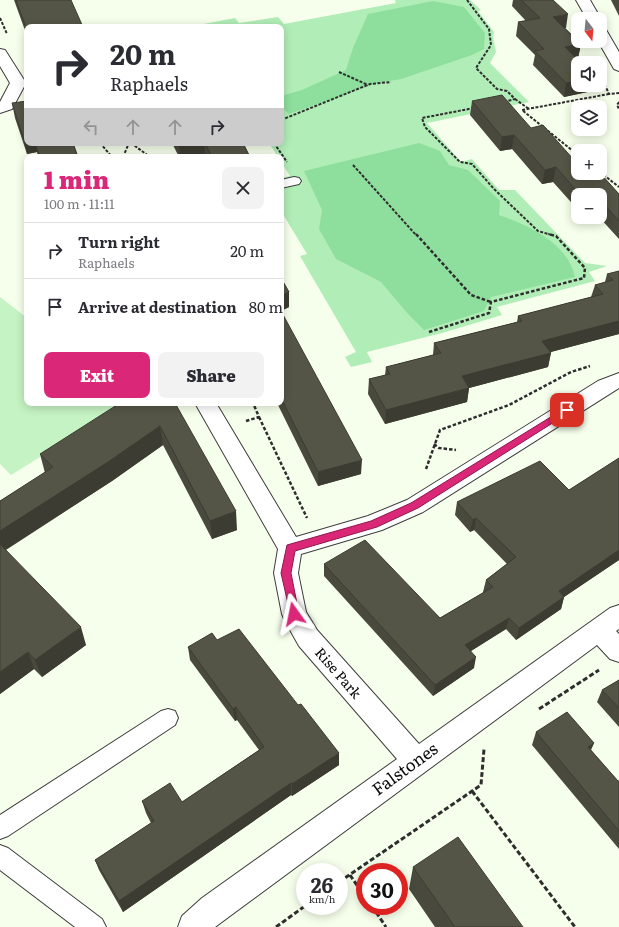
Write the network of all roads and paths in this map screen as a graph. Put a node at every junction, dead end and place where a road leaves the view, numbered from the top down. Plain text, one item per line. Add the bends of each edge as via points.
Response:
1 (467, 0) edge
2 (583, 0) edge
3 (590, 12) edge
4 (607, 44) edge
5 (0, 53) edge
6 (619, 66) edge
7 (339, 72) dead end
8 (391, 82) dead end
9 (368, 85) junction
10 (607, 89) edge
11 (609, 94) junction
12 (619, 94) edge
13 (515, 99) junction
14 (619, 102) edge
15 (499, 103) edge
16 (477, 107) edge
17 (0, 108) edge
18 (530, 109) junction
19 (619, 109) edge
20 (284, 119) edge
21 (103, 146) edge
22 (134, 146) edge
23 (571, 149) edge
24 (109, 154) edge
25 (146, 154) edge
26 (353, 165) dead end
27 (607, 178) edge
28 (619, 187) edge
29 (491, 302) junction
30 (429, 332) dead end
31 (592, 366) dead end
32 (619, 380) edge
33 (207, 406) edge
34 (259, 417) dead end
35 (434, 444) junction
36 (458, 450) dead end
37 (424, 473) dead end
38 (314, 520) dead end
39 (290, 548) junction
40 (619, 615) edge
41 (598, 630) junction
42 (619, 651) edge
43 (600, 669) dead end
44 (536, 712) dead end
45 (168, 718) dead end
46 (484, 746) dead end
47 (416, 761) junction
48 (472, 791) junction
49 (0, 828) edge
50 (0, 856) edge
51 (350, 875) joint
52 (356, 884) edge
53 (296, 913) edge
54 (378, 915) edge
55 (94, 927) edge
56 (193, 927) edge
57 (276, 927) edge
58 (386, 927) edge
59 (575, 927) edge

1 - 13 path via 489,29 491,44 476,68 497,89 508,91
2 - 3 street
4 - 6 street
5 - 17 street via 18,83 6,106
7 - 9 path
8 - 9 path
9 - 20 path
10 - 11 path
11 - 12 path
11 - 18 path
13 - 15 path
13 - 18 path
14 - 19 path
16 - 29 path via 422,118 425,126 460,162 472,164 538,231 556,236 585,268 584,278
18 - 23 path via 522,110
21 - 24 path
22 - 25 path
26 - 29 path via 471,295
27 - 28 path
29 - 30 path via 489,313
31 - 35 path via 571,372 509,406 440,430
32 - 39 street via 605,386 415,506 374,524
33 - 39 street
34 - 38 path via 307,518
35 - 36 path via 439,448
35 - 37 path
39 - 47 street, Rise Park via 286,573 294,614 308,638
40 - 41 street, Falstones
41 - 42 street
41 - 47 street, Falstones
43 - 44 path
45 - 49 lane
46 - 48 path via 481,785
47 - 56 street, Falstones via 220,904
48 - 51 path
48 - 59 path
50 - 55 lane
51 - 52 path
53 - 57 path
54 - 58 path

